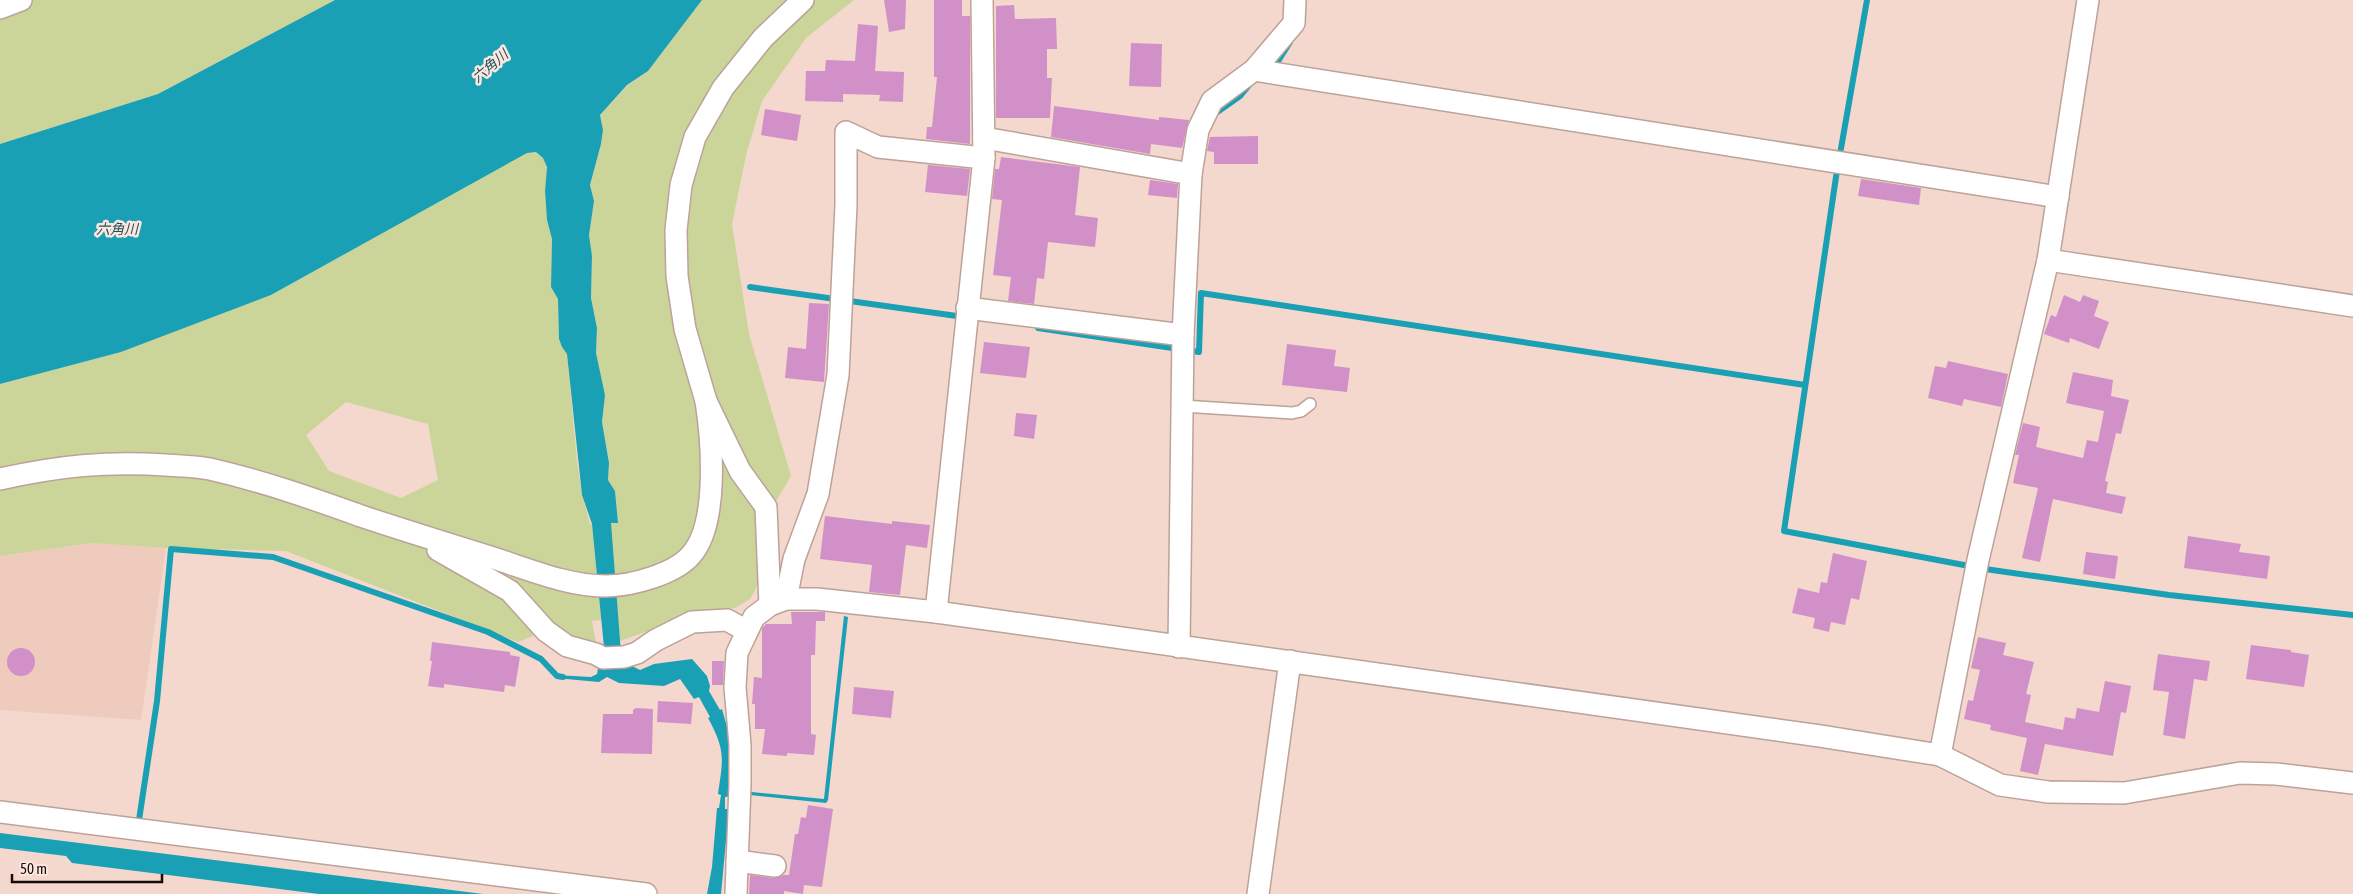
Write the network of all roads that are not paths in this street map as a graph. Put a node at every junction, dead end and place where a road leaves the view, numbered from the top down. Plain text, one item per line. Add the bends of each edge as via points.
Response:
1 (21, 0) edge
2 (803, 0) edge
3 (982, 0) edge
4 (1295, 0) edge
5 (2088, 0) edge
6 (0, 8) edge
7 (1262, 71) junction
8 (984, 148) junction
9 (1191, 174) junction
10 (2058, 197) junction
11 (2048, 260) junction
12 (2353, 306) edge
13 (966, 314) junction
14 (1183, 345) junction
15 (706, 401) junction
16 (1310, 404) dead end
17 (1183, 406) junction
18 (0, 479) edge
19 (403, 530) junction
20 (778, 602) junction
21 (936, 612) junction
22 (747, 631) junction
23 (1179, 647) junction
24 (1290, 661) junction
25 (1940, 755) junction
26 (2353, 783) edge
27 (0, 812) edge
28 (737, 861) junction
29 (775, 866) dead end
30 (646, 894) edge
31 (736, 894) edge
32 (1258, 894) edge

1 - 6 street
2 - 15 street via 763,38 723,88 695,137 681,184 676,230 677,276 685,329
3 - 8 street
4 - 7 street via 1294,23
5 - 10 street
7 - 9 street via 1212,101 1198,130
7 - 10 street
8 - 9 street
8 - 13 street
8 - 20 street via 878,147 846,132 838,375 818,494
9 - 14 street
10 - 11 street
11 - 12 street
11 - 25 street via 1976,569
13 - 14 street
13 - 21 street
14 - 17 street
15 - 19 street via 712,442 710,498 702,539 691,556 662,574 629,585 573,583
15 - 20 street via 740,471 766,507
16 - 17 lane via 1302,411 1292,413
17 - 23 street
18 - 19 street via 39,470 97,463 206,468 261,481
19 - 22 street via 510,591 546,631 567,646 603,658 637,653 692,622 727,620
20 - 21 street via 817,599
20 - 22 street via 754,617
21 - 23 street
22 - 28 street via 737,653 734,687 740,745
23 - 24 street
24 - 25 street
24 - 32 street
25 - 26 street via 2000,785 2048,792 2124,793 2240,772
27 - 30 street
28 - 29 street
28 - 31 street

